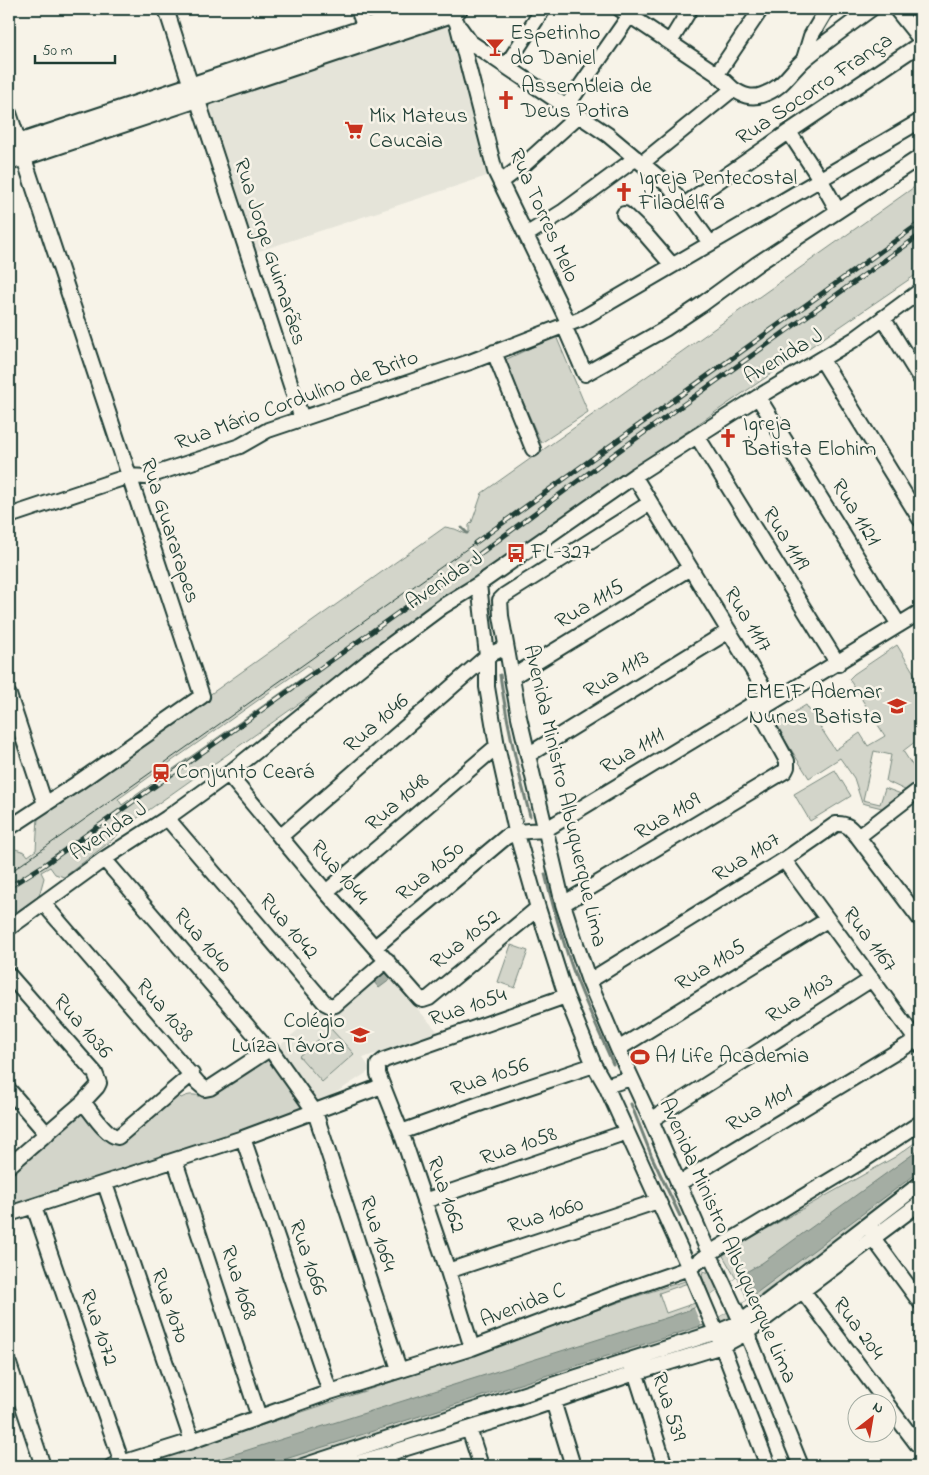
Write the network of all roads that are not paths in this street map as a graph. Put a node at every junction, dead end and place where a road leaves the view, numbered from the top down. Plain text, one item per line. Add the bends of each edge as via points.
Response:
1 (166, 9) edge
2 (358, 9) edge
3 (422, 9) edge
4 (543, 9) edge
5 (690, 9) edge
6 (761, 9) edge
7 (827, 9) edge
8 (871, 9) edge
9 (896, 9) edge
10 (625, 12) edge
11 (456, 15) edge
12 (365, 28) junction
13 (920, 39) edge
14 (670, 42) junction
15 (804, 59) junction
16 (506, 66) junction
17 (717, 74) junction
18 (733, 89) junction
19 (194, 92) junction
20 (566, 107) junction
21 (9, 113) edge
22 (578, 116) junction
23 (920, 121) edge
24 (789, 132) junction
25 (15, 152) edge
26 (920, 158) edge
27 (639, 161) junction
28 (820, 179) junction
29 (501, 182) junction
30 (684, 205) junction
31 (838, 211) junction
32 (624, 214) dead end
33 (526, 235) junction
34 (710, 243) junction
35 (672, 265) junction
36 (920, 291) edge
37 (884, 318) junction
38 (569, 324) junction
39 (494, 352) junction
40 (822, 360) junction
41 (920, 378) edge
42 (758, 397) junction
43 (302, 419) junction
44 (697, 436) junction
45 (533, 449) dead end
46 (129, 476) junction
47 (634, 476) junction
48 (650, 503) junction
49 (9, 516) edge
50 (920, 520) edge
51 (690, 568) junction
52 (479, 584) junction
53 (920, 612) edge
54 (899, 625) junction
55 (729, 630) junction
56 (506, 648) junction
57 (487, 656) junction
58 (838, 664) junction
59 (512, 677) junction
60 (9, 695) edge
61 (770, 699) junction
62 (496, 746) junction
63 (528, 755) junction
64 (228, 774) junction
65 (919, 793) edge
66 (44, 804) junction
67 (167, 818) junction
68 (9, 828) edge
69 (546, 830) junction
70 (516, 831) junction
71 (280, 837) junction
72 (858, 837) junction
73 (104, 859) junction
74 (784, 860) junction
75 (326, 892) junction
76 (43, 904) junction
77 (563, 904) junction
78 (538, 908) junction
79 (920, 918) edge
80 (827, 920) junction
81 (9, 928) edge
82 (375, 947) junction
83 (387, 960) junction
84 (9, 975) edge
85 (872, 978) junction
86 (589, 981) junction
87 (566, 996) junction
88 (420, 998) joint
89 (918, 1043) edge
90 (618, 1049) junction
91 (268, 1050) junction
92 (384, 1060) joint
93 (594, 1065) junction
94 (192, 1074) junction
95 (631, 1078) junction
96 (382, 1086) junction
97 (606, 1086) junction
98 (9, 1090) edge
99 (83, 1102) junction
100 (315, 1112) junction
101 (651, 1120) junction
102 (920, 1123) edge
103 (401, 1132) junction
104 (627, 1132) junction
105 (47, 1134) junction
106 (243, 1138) junction
107 (176, 1161) junction
108 (9, 1166) edge
109 (105, 1184) junction
110 (678, 1184) junction
111 (920, 1184) edge
112 (424, 1201) junction
113 (658, 1201) junction
114 (920, 1203) edge
115 (34, 1207) junction
116 (9, 1214) edge
117 (870, 1231) junction
118 (709, 1253) junction
119 (690, 1268) junction
120 (448, 1271) junction
121 (799, 1285) junction
122 (920, 1302) edge
123 (714, 1326) junction
124 (744, 1327) junction
125 (722, 1346) junction
126 (472, 1348) junction
127 (9, 1364) edge
128 (633, 1367) junction
129 (399, 1370) junction
130 (330, 1392) junction
131 (878, 1392) edge
132 (507, 1399) junction
133 (553, 1401) junction
134 (514, 1415) junction
135 (896, 1415) edge
136 (259, 1417) junction
137 (469, 1429) junction
138 (192, 1441) junction
139 (919, 1443) edge
140 (389, 1460) edge
141 (117, 1465) edge
142 (43, 1466) edge
143 (303, 1466) edge
144 (348, 1466) edge
145 (481, 1466) edge
146 (573, 1466) edge
147 (665, 1466) edge
148 (768, 1466) edge
149 (801, 1466) edge

1 - 19 street, Rua Jorge Guimarães
2 - 12 street
3 - 12 main road
4 - 16 street
5 - 14 street
6 - 17 street
7 - 15 street via 811,36
8 - 15 street
9 - 13 street
10 - 14 street
10 - 20 street
11 - 16 street via 470,42
11 - 19 main road
11 - 29 street, Rua Torres Melo via 495,171
12 - 19 main road
13 - 24 street, Rua Socorro França
14 - 17 street
15 - 18 street via 786,80 761,95 752,97
16 - 20 street
17 - 18 street
18 - 27 street
19 - 25 main road
19 - 43 street, Rua Jorge Guimarães
20 - 22 street
21 - 25 street, Rua Guararapes
22 - 27 street via 608,135
22 - 29 street
23 - 28 street, Rua Mário Cordulino de Brito
24 - 28 street
24 - 30 street, Rua Socorro França
25 - 46 street, Rua Guararapes
26 - 31 street
27 - 30 street via 669,186
27 - 33 street
28 - 31 street
28 - 34 street, Rua Mário Cordulino de Brito
29 - 33 street, Rua Torres Melo
30 - 34 street
31 - 38 street, Rua Torres Melo via 665,329 585,374 566,330
32 - 35 street
33 - 38 street, Rua Torres Melo
34 - 35 street, Rua Mário Cordulino de Brito
35 - 38 street, Rua Mário Cordulino de Brito
36 - 37 street, Avenida J
37 - 40 street, Avenida J
37 - 41 street
38 - 39 street, Rua Mário Cordulino de Brito
39 - 43 street, Rua Mário Cordulino de Brito
39 - 45 street
40 - 42 street, Avenida J
40 - 50 street
42 - 44 street, Avenida J
42 - 54 street, Rua 1121
43 - 46 street, Rua Mário Cordulino de Brito via 268,430 240,446 146,477
44 - 47 street, Avenida J
44 - 58 street, Rua 1119
46 - 49 street, Rua Mário Cordulino de Brito
46 - 66 street, Rua Guararapes via 202,696
47 - 48 street
47 - 52 street, Avenida J
48 - 51 street, Rua 1117
48 - 56 street, Avenida Ministro Albuquerque Lima via 500,600
51 - 55 street, Rua 1117
51 - 59 street, Rua 1115
52 - 57 street, Avenida Ministro Albuquerque Lima
52 - 64 street, Avenida J via 443,606 369,661
53 - 54 street, Rua 1111
54 - 58 street, Rua 1111
55 - 61 street, Rua 1117
55 - 63 street, Rua 1113
56 - 57 street, Rua 1046
56 - 59 street, Avenida Ministro Albuquerque Lima
57 - 62 street, Avenida Ministro Albuquerque Lima via 487,686
57 - 71 street, Rua 1046
58 - 61 street, Rua 1111
59 - 63 street, Avenida Ministro Albuquerque Lima
60 - 66 street
61 - 69 street, Rua 1111
61 - 77 street, Rua 1109 via 762,715 787,761 785,771
62 - 70 street, Avenida Ministro Albuquerque Lima
62 - 75 street, Rua 1048
63 - 69 street, Avenida Ministro Albuquerque Lima
64 - 67 street, Avenida J
64 - 71 street, Rua 1044
65 - 72 street
66 - 68 street, Rua Guararapes
67 - 73 street, Avenida J
67 - 83 street, Rua 1042 via 326,1003 335,1005
69 - 70 street, Rua 1111
69 - 77 street, Avenida Ministro Albuquerque Lima
70 - 78 street, Avenida Ministro Albuquerque Lima
70 - 82 street, Rua 1050
71 - 75 street, Rua 1044
72 - 74 street, Rua 1107 via 849,826 836,824
72 - 79 street, Rua 1107
73 - 76 street, Avenida J
73 - 91 street, Rua 1040
74 - 80 street, Rua 1167
74 - 86 street, Rua 1107
75 - 82 street, Rua 1044
76 - 81 street, Avenida J
76 - 94 street, Rua 1038
77 - 86 street, Avenida Ministro Albuquerque Lima
78 - 87 street, Avenida Ministro Albuquerque Lima
78 - 88 street, Rua 1052 via 429,998
80 - 85 street, Rua 1167
80 - 90 street, Rua 1105
82 - 83 street, Rua 1044
83 - 88 street, Rua 1044
84 - 99 street, Rua 1036 via 98,1078 97,1087
85 - 89 street, Rua 1167
85 - 101 street, Rua 1103
86 - 90 street, Avenida Ministro Albuquerque Lima
87 - 92 street, Rua 1054
87 - 93 street, Avenida Ministro Albuquerque Lima
89 - 110 street, Rua 1101
90 - 95 street, Avenida Ministro Albuquerque Lima
91 - 94 street, Rua 1038 via 210,1088 205,1089
91 - 100 street, Rua 1040
92 - 96 street, Rua 1062 via 378,1065
93 - 97 street, Avenida Ministro Albuquerque Lima
93 - 103 street, Rua 1056
94 - 99 street via 118,1137 108,1132
95 - 97 street
95 - 101 street, Avenida Ministro Albuquerque Lima
96 - 100 street
96 - 103 street, Rua 1062
97 - 104 street, Avenida Ministro Albuquerque Lima
98 - 105 street
99 - 105 street, Rua 1036
100 - 106 street
100 - 129 street, Rua 1064
101 - 110 street, Avenida Ministro Albuquerque Lima
102 - 118 street, Avenida C
103 - 112 street, Rua 1062
104 - 112 street, Rua 1058
104 - 113 street, Avenida Ministro Albuquerque Lima
105 - 108 street, Rua 1036
106 - 107 street
106 - 130 street, Rua 1066
107 - 109 street
107 - 136 street, Rua 1068
109 - 115 street
109 - 138 street, Rua 1070
110 - 118 street, Avenida Ministro Albuquerque Lima
111 - 117 street
112 - 120 street, Rua 1062
113 - 119 street, Avenida Ministro Albuquerque Lima
113 - 120 street, Rua 1060
114 - 117 street
115 - 116 street
115 - 141 street, Rua 1072
117 - 121 street
117 - 122 street
118 - 119 street, Avenida C
118 - 124 street, Avenida Ministro Albuquerque Lima
119 - 123 street, Avenida Ministro Albuquerque Lima
119 - 126 street, Avenida C
120 - 126 street, Rua 1062
121 - 124 street
121 - 131 street, Rua 204
123 - 124 street
123 - 125 street, Avenida Ministro Albuquerque Lima
123 - 128 street
124 - 125 street
124 - 149 street, Avenida Ministro Albuquerque Lima
125 - 128 street
125 - 148 street, Avenida Ministro Albuquerque Lima
126 - 129 street, Avenida C
127 - 142 street
128 - 132 street
128 - 133 street
128 - 147 street, Rua 539
129 - 130 street, Avenida C
130 - 136 street, Avenida C
132 - 134 street
132 - 143 street
133 - 134 street
133 - 146 street
134 - 137 street
135 - 139 street, Rua 204
136 - 138 street, Avenida C
137 - 140 street
137 - 145 street
138 - 141 street, Avenida C
140 - 144 street

